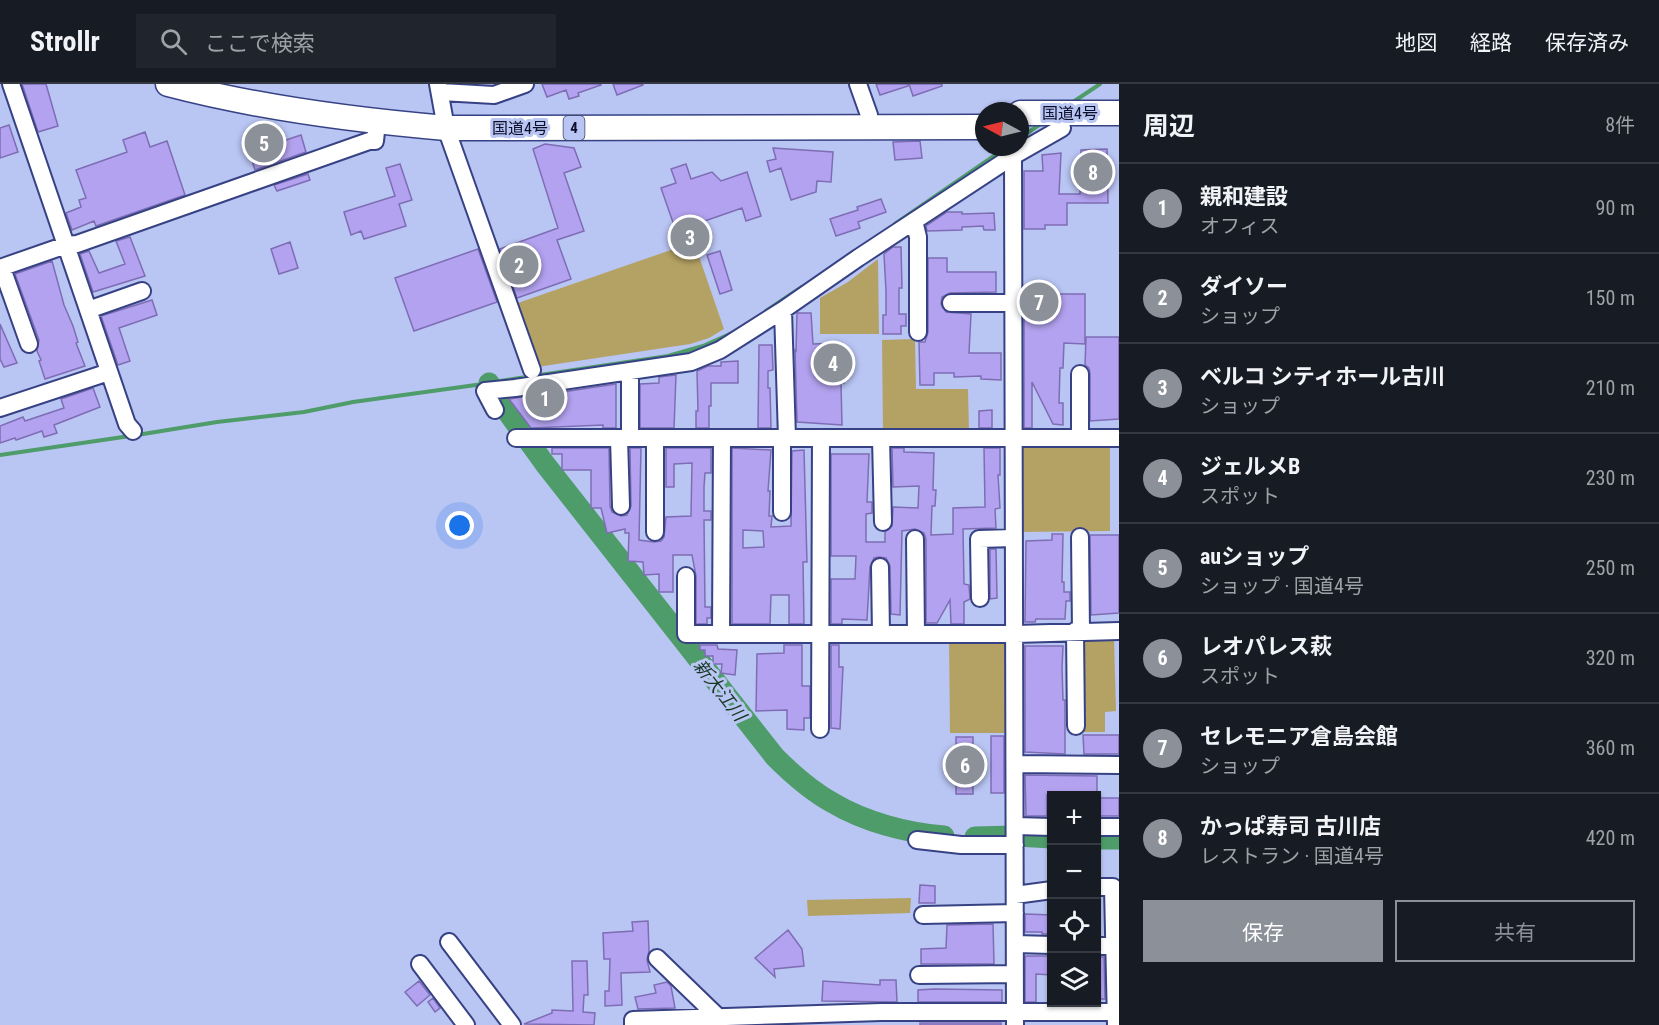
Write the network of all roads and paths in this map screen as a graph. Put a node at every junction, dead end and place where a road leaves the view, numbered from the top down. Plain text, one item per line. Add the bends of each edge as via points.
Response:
1 (11, 84) edge
2 (168, 84) edge
3 (229, 84) edge
4 (525, 84) edge
5 (858, 84) edge
6 (442, 104) edge
7 (975, 113) edge
8 (1119, 113) edge
9 (869, 115) junction
10 (1042, 121) edge
11 (377, 122) junction
12 (975, 128) edge
13 (1119, 128) edge
14 (1029, 137) edge
15 (1013, 156) joint
16 (914, 221) junction
17 (66, 245) junction
18 (1, 268) edge
19 (142, 291) dead end
20 (951, 303) dead end
21 (1013, 303) junction
22 (88, 310) junction
23 (783, 310) junction
24 (918, 332) dead end
25 (29, 344) dead end
26 (532, 370) dead end
27 (109, 372) junction
28 (630, 372) junction
29 (1080, 374) dead end
30 (490, 400) dead end
31 (0, 408) edge
32 (133, 431) dead end
33 (521, 438) dead end
34 (625, 438) junction
35 (655, 438) junction
36 (722, 438) junction
37 (784, 438) junction
38 (821, 438) junction
39 (881, 438) junction
40 (1080, 438) junction
41 (1119, 438) edge
42 (1013, 439) junction
43 (621, 506) dead end
44 (783, 512) dead end
45 (883, 522) dead end
46 (655, 532) dead end
47 (1080, 537) dead end
48 (1014, 538) junction
49 (915, 539) dead end
50 (880, 567) dead end
51 (686, 576) dead end
52 (980, 598) dead end
53 (1078, 631) junction
54 (1119, 632) edge
55 (721, 634) junction
56 (881, 634) junction
57 (916, 634) junction
58 (1015, 634) junction
59 (819, 635) junction
60 (1076, 726) dead end
61 (820, 729) dead end
62 (1015, 764) junction
63 (1119, 765) edge
64 (1101, 827) edge
65 (1119, 827) edge
66 (1047, 828) edge
67 (1015, 836) junction
68 (917, 840) dead end
69 (1101, 887) edge
70 (1047, 890) edge
71 (1014, 892) junction
72 (1015, 913) junction
73 (923, 915) dead end
74 (449, 942) dead end
75 (1015, 944) junction
76 (1047, 945) edge
77 (1101, 946) edge
78 (1117, 946) edge
79 (657, 958) dead end
80 (420, 964) dead end
81 (1015, 974) junction
82 (919, 975) dead end
83 (1117, 1016) edge
84 (1015, 1018) edge
85 (816, 1019) edge
86 (727, 1020) edge
87 (466, 1025) edge
88 (512, 1025) edge
89 (633, 1025) edge

1 - 17 street
2 - 11 highway, 国道4号 / 4 via 226,99
3 - 6 highway, 国道4号 / 4 via 301,97
4 - 6 street via 494,95
5 - 9 street
6 - 9 highway, 国道4号 / 4 via 583,117
6 - 11 highway, 国道4号 / 4
6 - 12 highway, 国道4号 / 4
6 - 26 street
7 - 9 highway, 国道4号 / 4
8 - 10 highway, 国道4号
10 - 13 highway, 国道4号
10 - 14 street
11 - 17 street via 375,141
15 - 16 street
15 - 21 street
16 - 23 street
16 - 24 street via 918,237
17 - 18 street
17 - 22 street
18 - 25 street
19 - 22 street
20 - 21 street
21 - 42 street
22 - 27 street
23 - 28 street via 720,350 691,362
23 - 37 street
27 - 31 street
27 - 32 street
28 - 30 street via 515,388
28 - 34 street
29 - 40 street
33 - 34 street
34 - 35 street
34 - 43 street
35 - 36 street
35 - 46 street
36 - 37 street
36 - 55 street
37 - 38 street
37 - 44 street
38 - 39 street
38 - 59 street
39 - 42 street
39 - 45 street
40 - 41 street
40 - 42 street
42 - 48 street
47 - 53 street
48 - 52 street via 980,539
48 - 58 street
49 - 57 street
50 - 56 street
51 - 55 street via 687,634
53 - 54 street
53 - 58 street
53 - 60 street
55 - 59 street
56 - 57 street
56 - 59 street
57 - 58 street
58 - 62 street
59 - 61 street
62 - 63 street
62 - 67 street
64 - 65 street
66 - 67 street
67 - 68 street via 961,845
67 - 71 street
69 - 78 street via 1113,887
70 - 71 street
71 - 72 street
72 - 73 street
72 - 75 street
74 - 88 street
75 - 76 street
75 - 81 street
77 - 78 street
78 - 83 street
79 - 86 street
80 - 87 street
81 - 82 street
81 - 84 street
83 - 84 street
84 - 85 street
85 - 86 street
86 - 89 street via 633,1020

